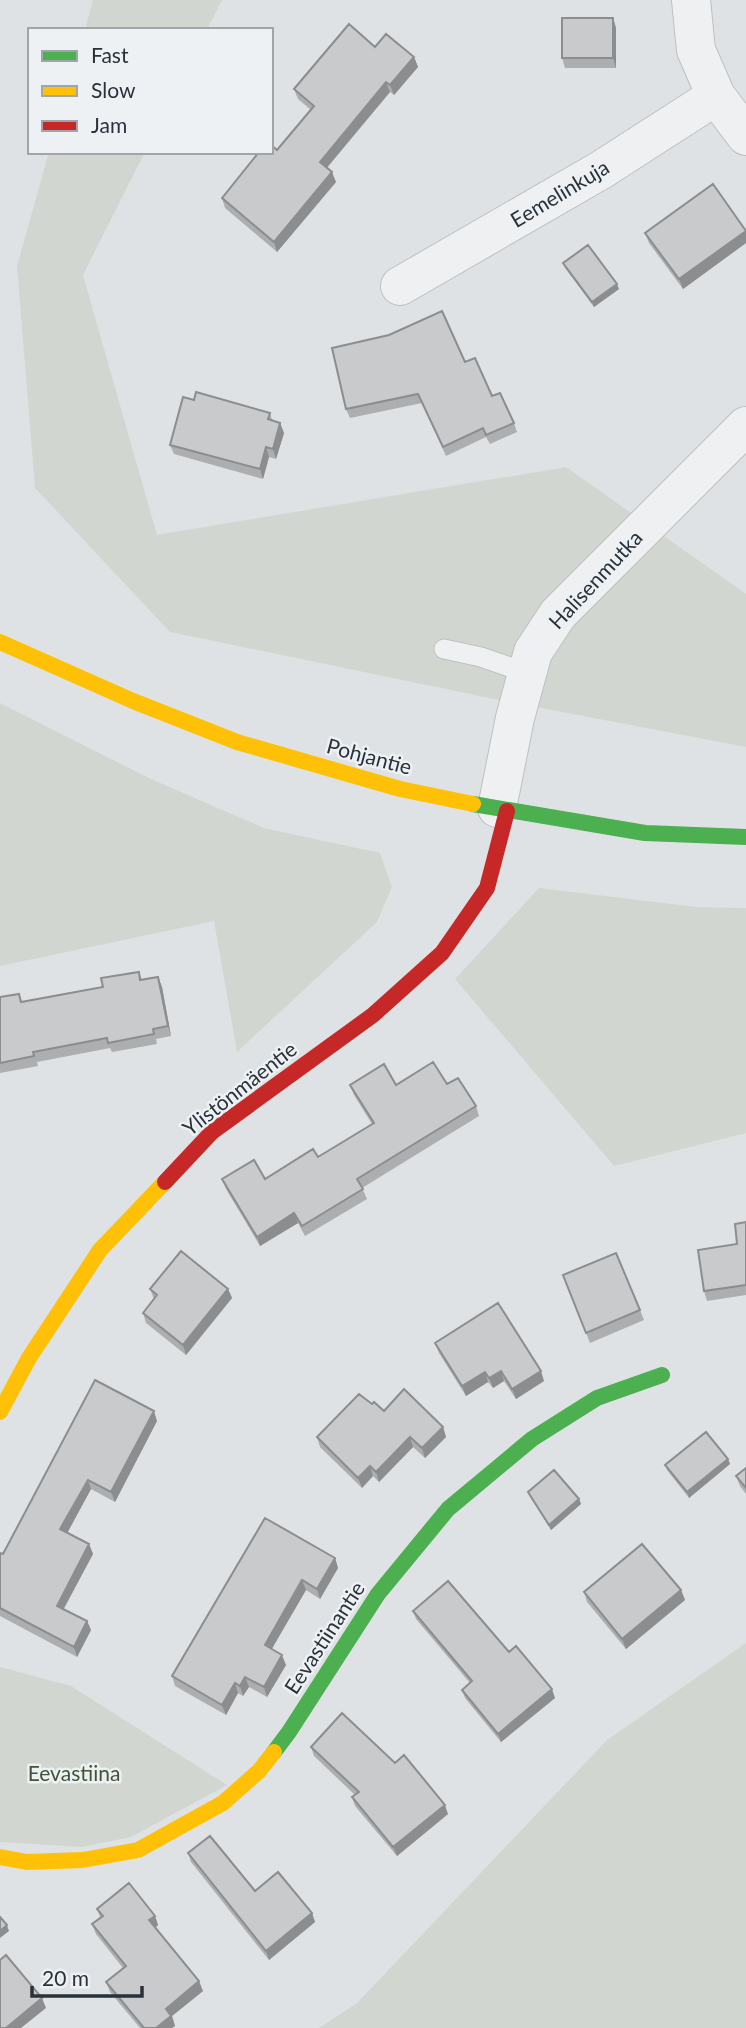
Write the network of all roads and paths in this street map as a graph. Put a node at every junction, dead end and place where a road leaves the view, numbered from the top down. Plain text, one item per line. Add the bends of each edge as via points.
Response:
1 (691, 0) edge
2 (716, 96) junction
3 (746, 136) edge
4 (400, 286) dead end
5 (746, 426) edge
6 (0, 642) edge
7 (444, 649) dead end
8 (527, 673) junction
9 (502, 810) junction
10 (746, 837) edge
11 (662, 1375) dead end
12 (0, 1412) edge
13 (0, 1857) edge

1 - 2 street via 696,50
2 - 3 street
2 - 4 street, Eemelinkuja via 601,170
5 - 8 street, Halisenmutka via 558,614 533,652
6 - 9 street, Pohjantie via 237,742 400,789
7 - 8 lane
8 - 9 street, Halisenmutka via 514,718
9 - 10 street, Pohjantie via 645,833
9 - 12 street, Ylistönmäentie via 487,888 442,953 373,1015 212,1132 100,1250 29,1358
11 - 13 street, Eevastiinantie via 597,1398 543,1432 448,1509 378,1594 289,1732 258,1771 223,1803 138,1850 83,1860 27,1862

